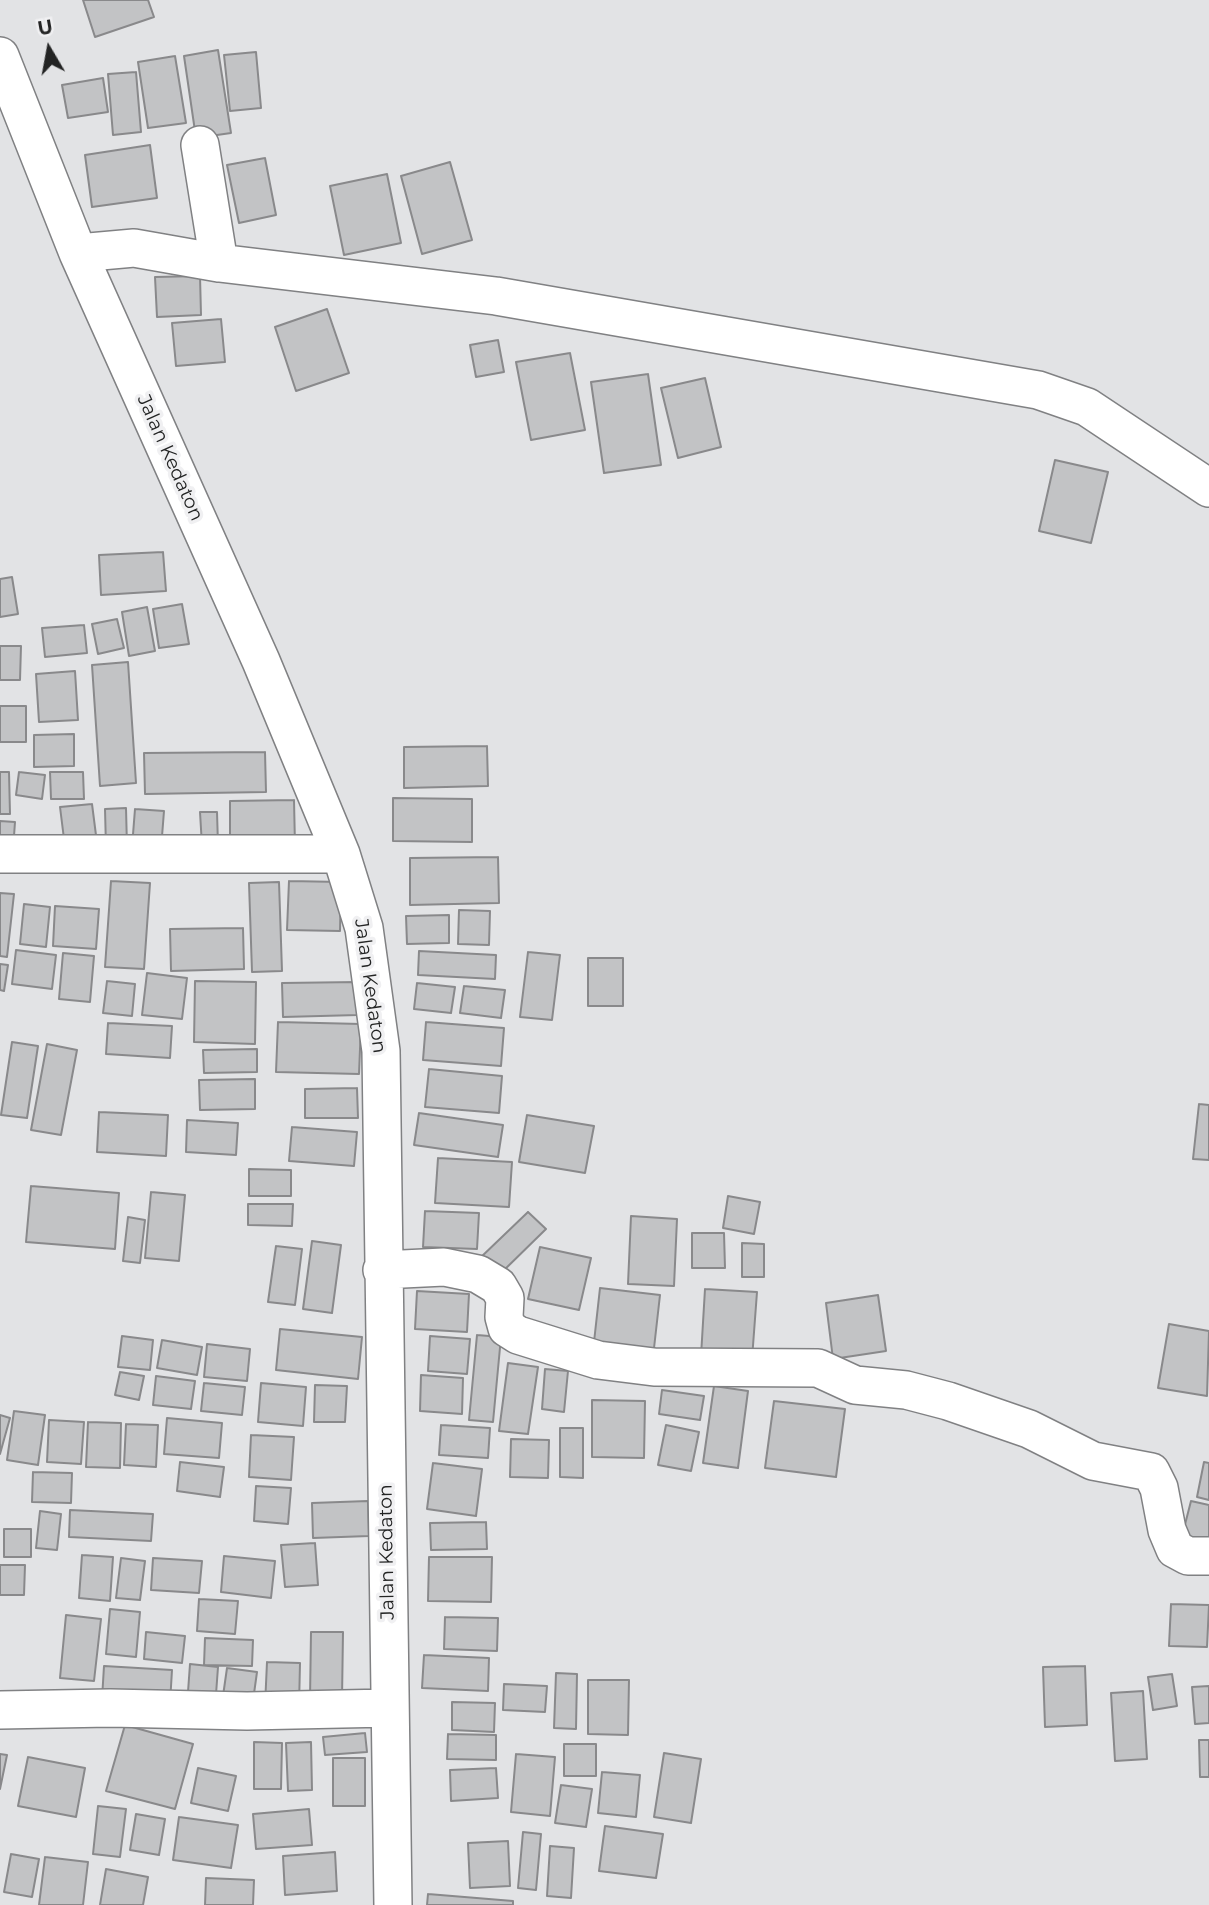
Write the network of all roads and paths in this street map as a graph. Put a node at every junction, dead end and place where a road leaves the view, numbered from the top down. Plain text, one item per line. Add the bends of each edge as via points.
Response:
1 (0, 56) edge
2 (200, 145) dead end
3 (78, 253) junction
4 (219, 262) junction
5 (1209, 488) edge
6 (0, 853) edge
7 (341, 854) junction
8 (382, 1270) junction
9 (1209, 1556) edge
10 (389, 1708) junction
11 (0, 1710) edge
12 (393, 1905) edge

1 - 3 street, Jalan Kedaton
2 - 4 street
3 - 4 street via 134,248
3 - 7 street, Jalan Kedaton via 261,661
4 - 5 street via 496,296 1038,390 1087,407
6 - 7 street
7 - 8 street, Jalan Kedaton via 364,928 381,1051
8 - 9 street via 444,1267 478,1274 498,1286 505,1298 508,1328 598,1360 654,1367 818,1368 855,1385 906,1390 1030,1429 1093,1461 1151,1472 1175,1549 1188,1556
8 - 10 street, Jalan Kedaton
10 - 11 street
10 - 12 street, Jalan Kedaton

